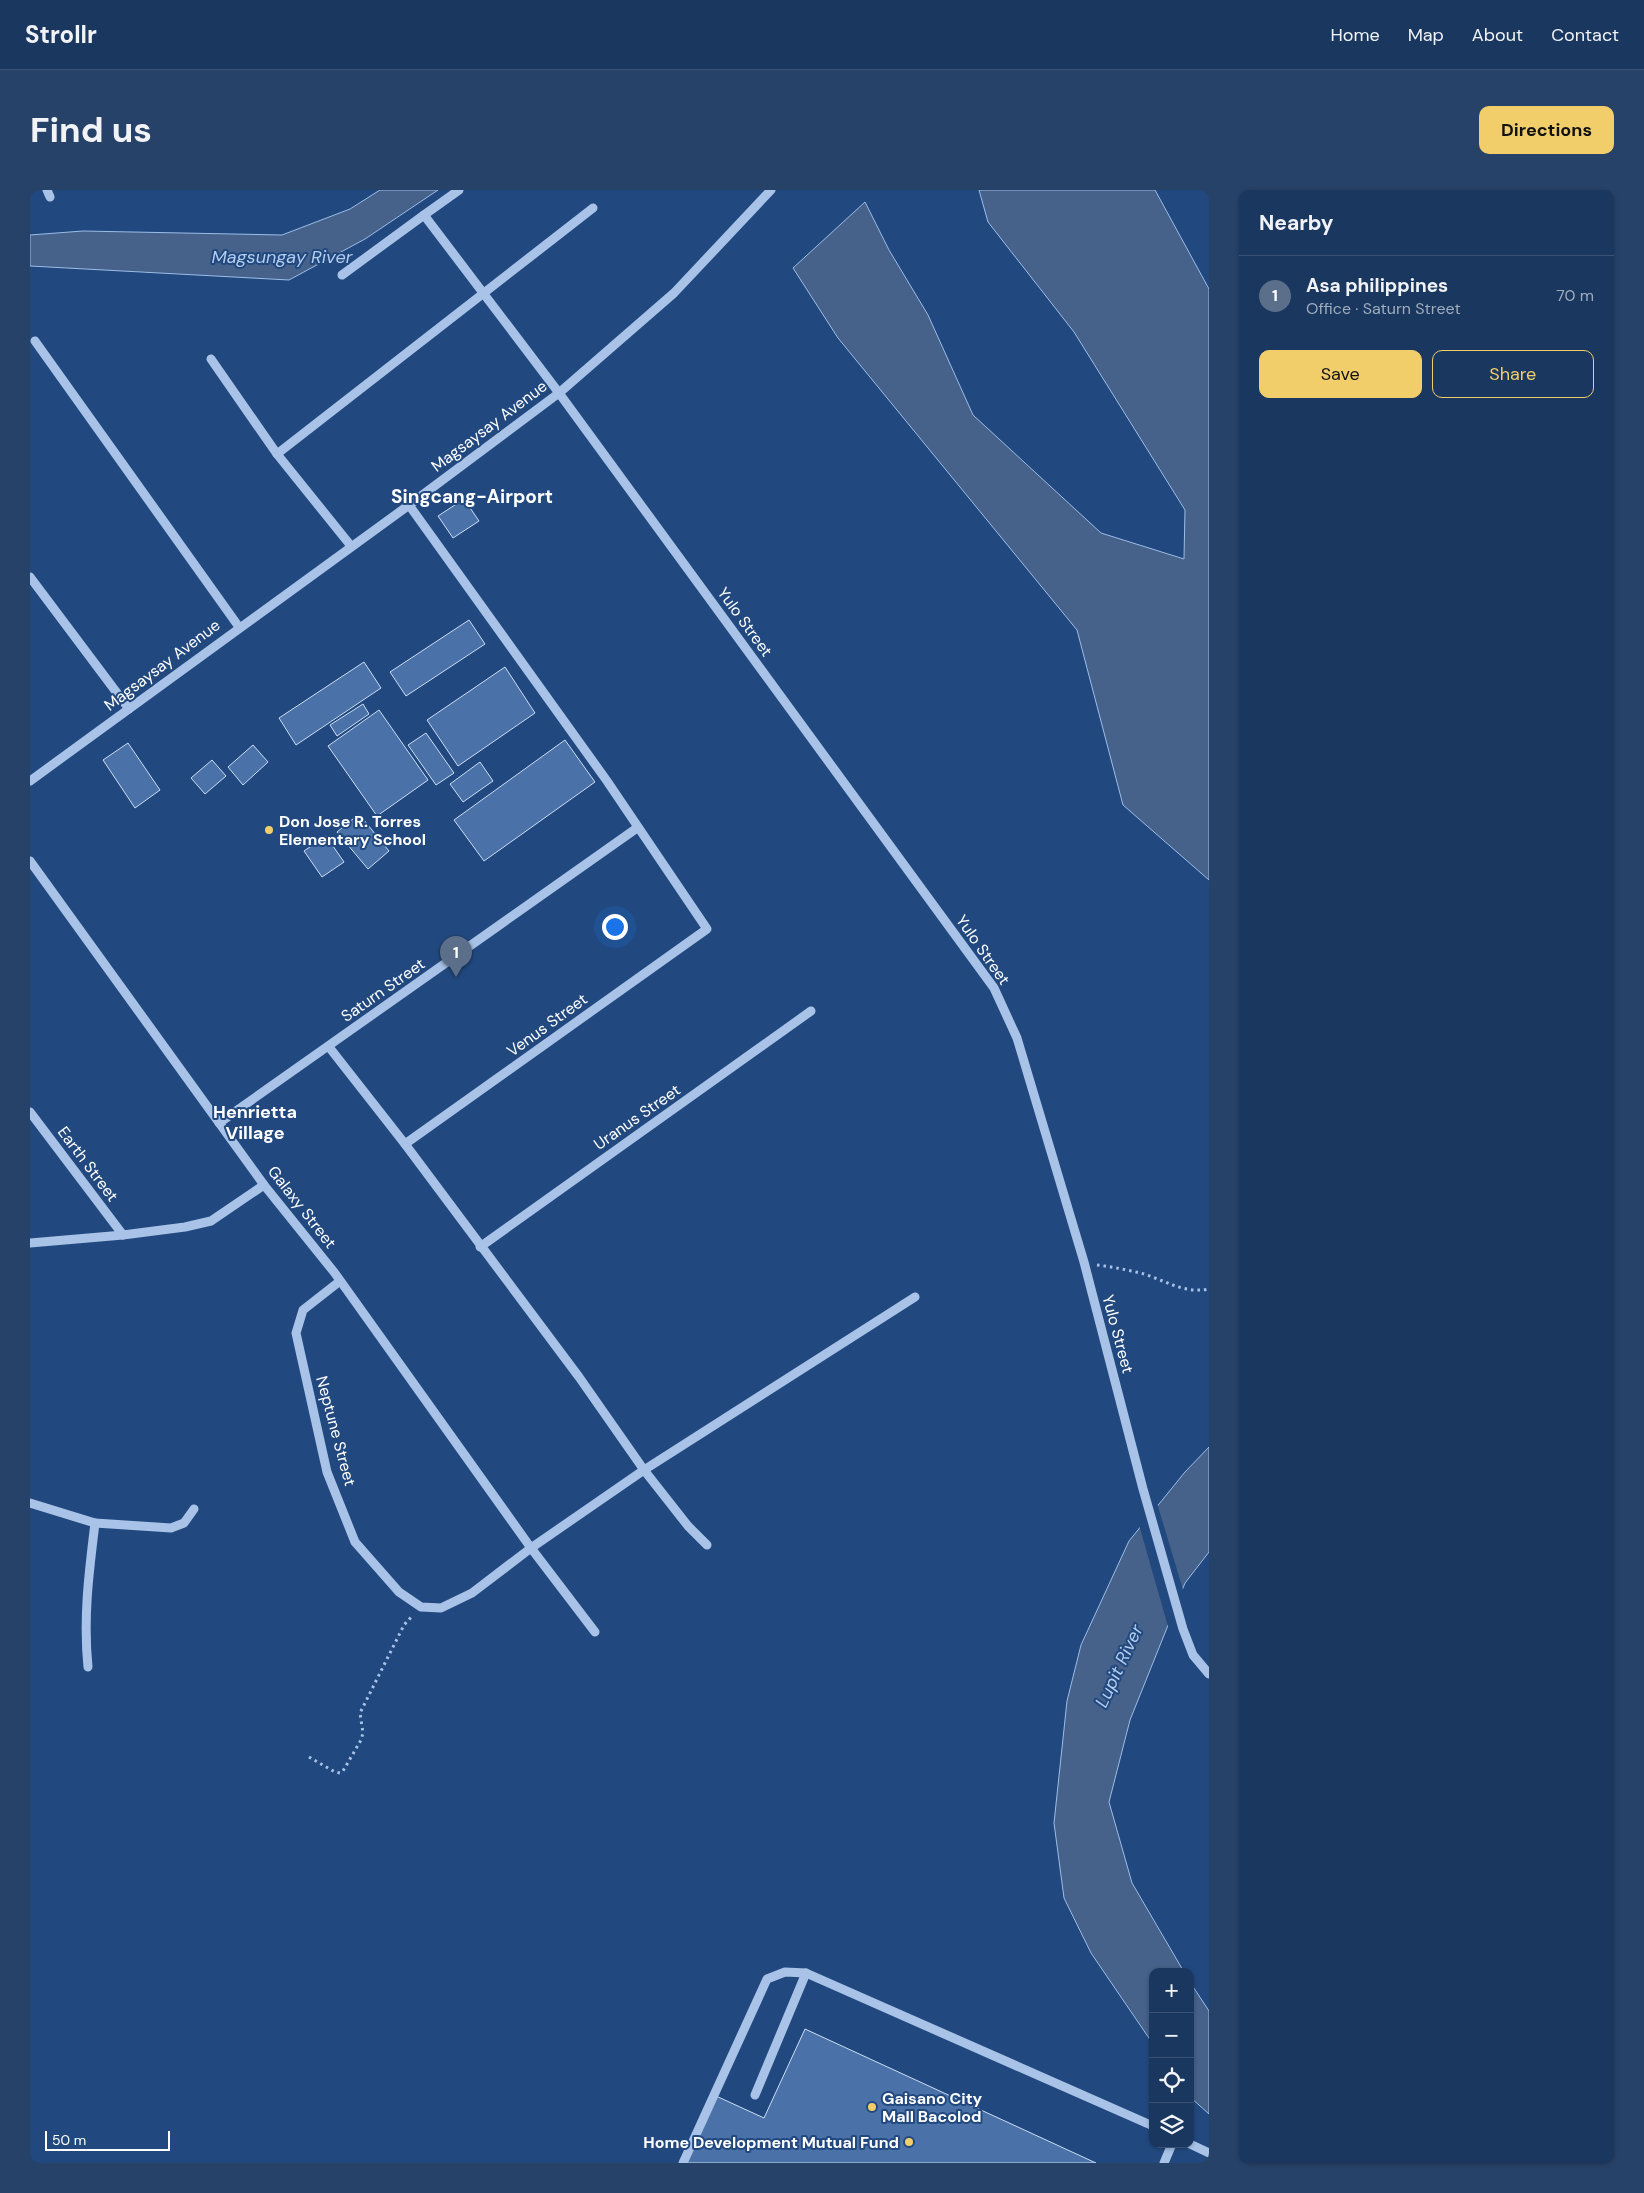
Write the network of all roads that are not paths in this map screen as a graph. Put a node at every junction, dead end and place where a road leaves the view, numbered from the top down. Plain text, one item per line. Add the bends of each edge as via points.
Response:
1 (459, 190) edge
2 (771, 190) edge
3 (593, 208) dead end
4 (424, 215) junction
5 (342, 275) dead end
6 (482, 294) junction
7 (35, 341) dead end
8 (211, 360) dead end
9 (558, 393) junction
10 (277, 454) junction
11 (409, 505) junction
12 (350, 546) junction
13 (30, 577) edge
14 (239, 627) junction
15 (129, 709) junction
16 (30, 780) edge
17 (637, 828) junction
18 (30, 861) edge
19 (811, 1011) dead end
20 (329, 1047) junction
21 (30, 1112) edge
22 (220, 1123) junction
23 (405, 1144) junction
24 (264, 1185) junction
25 (123, 1235) junction
26 (30, 1243) edge
27 (480, 1247) junction
28 (340, 1281) junction
29 (915, 1297) dead end
30 (644, 1470) junction
31 (30, 1503) edge
32 (194, 1509) dead end
33 (95, 1523) junction
34 (707, 1545) dead end
35 (531, 1548) junction
36 (595, 1632) dead end
37 (88, 1667) dead end
38 (1209, 1674) edge
39 (806, 1973) junction
40 (755, 2095) dead end
41 (1149, 2124) edge
42 (1194, 2146) edge
43 (1170, 2148) edge
44 (1209, 2153) edge
45 (683, 2163) edge
46 (1164, 2163) edge

1 - 4 street
2 - 9 street, Magsaysay Avenue via 674,294
3 - 6 street
4 - 5 street
4 - 6 street, Yulo Street
6 - 9 street, Yulo Street
6 - 10 street
7 - 14 street
8 - 10 street
9 - 11 street, Magsaysay Avenue
9 - 38 street, Yulo Street via 994,988 1017,1038 1084,1262 1183,1629 1193,1655
10 - 12 street
11 - 12 street, Magsaysay Avenue
11 - 17 street
12 - 14 street, Magsaysay Avenue
13 - 15 street
14 - 15 street, Magsaysay Avenue
15 - 16 street, Magsaysay Avenue
17 - 20 street, Saturn Street
17 - 23 street, Venus Street via 707,929
18 - 22 street, Galaxy Street
19 - 27 street, Uranus Street
20 - 22 street, Saturn Street
20 - 23 street
21 - 25 street, Earth Street
22 - 24 street, Galaxy Street
23 - 27 street
24 - 25 street via 211,1221
24 - 28 street, Galaxy Street
25 - 26 street
27 - 30 street via 579,1377
28 - 35 street, Galaxy Street
28 - 35 street, Neptune Street via 303,1310 296,1333 327,1472 355,1542 399,1592 421,1607 441,1608 472,1593
29 - 30 street
30 - 34 street
30 - 35 street
31 - 33 street
32 - 33 street via 184,1523 171,1528
33 - 37 street via 85,1599
35 - 36 street, Galaxy Street
39 - 40 street
39 - 41 street
39 - 45 street via 785,1972 767,1979
42 - 44 street
43 - 46 street

